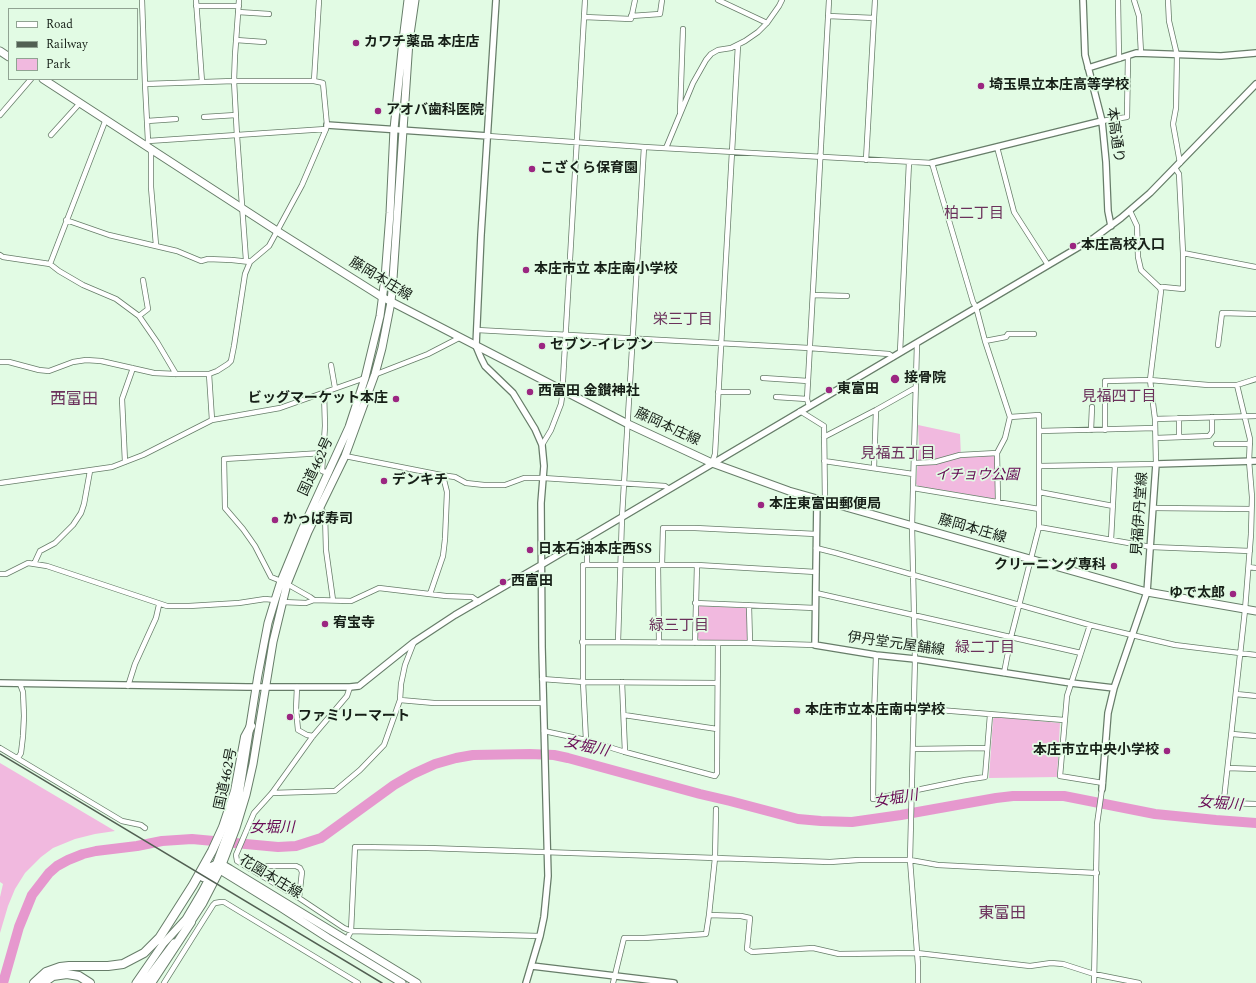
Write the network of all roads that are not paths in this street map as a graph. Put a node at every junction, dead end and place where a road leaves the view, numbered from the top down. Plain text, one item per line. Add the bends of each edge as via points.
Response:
1 (142, 0) edge
2 (196, 0) edge
3 (239, 0) edge
4 (318, 0) edge
5 (408, 0) edge
6 (415, 0) edge
7 (496, 0) edge
8 (585, 0) edge
9 (635, 0) edge
10 (662, 0) edge
11 (718, 0) edge
12 (782, 0) edge
13 (829, 0) edge
14 (876, 0) edge
15 (1084, 0) edge
16 (1118, 0) edge
17 (1134, 0) edge
18 (1168, 0) edge
19 (196, 6) junction
20 (239, 6) junction
21 (238, 12) junction
22 (269, 14) dead end
23 (632, 16) junction
24 (828, 16) junction
25 (584, 17) junction
26 (874, 18) junction
27 (767, 23) junction
28 (683, 29) dead end
29 (236, 40) junction
30 (264, 42) dead end
31 (738, 44) junction
32 (1141, 53) junction
33 (1256, 53) edge
34 (1177, 55) junction
35 (1128, 57) junction
36 (1118, 59) junction
37 (1088, 68) junction
38 (30, 80) edge
39 (45, 80) edge
40 (234, 81) junction
41 (314, 81) junction
42 (202, 82) junction
43 (145, 84) junction
44 (1256, 84) edge
45 (80, 103) junction
46 (0, 115) edge
47 (236, 115) junction
48 (204, 117) dead end
49 (680, 118) junction
50 (176, 119) dead end
51 (106, 120) junction
52 (147, 121) junction
53 (1102, 122) junction
54 (326, 127) junction
55 (394, 129) junction
56 (403, 130) junction
57 (51, 135) dead end
58 (237, 136) junction
59 (488, 136) junction
60 (577, 142) junction
61 (148, 145) junction
62 (644, 147) junction
63 (997, 147) junction
64 (666, 148) junction
65 (732, 152) junction
66 (821, 157) junction
67 (866, 160) junction
68 (909, 162) junction
69 (932, 163) junction
70 (1177, 166) junction
71 (242, 208) junction
72 (1130, 211) junction
73 (66, 220) junction
74 (1111, 226) junction
75 (277, 231) junction
76 (156, 245) junction
77 (1183, 253) junction
78 (0, 255) edge
79 (250, 262) junction
80 (50, 264) junction
81 (1048, 265) junction
82 (1256, 267) edge
83 (143, 280) dead end
84 (1160, 288) junction
85 (812, 294) junction
86 (847, 296) dead end
87 (382, 297) junction
88 (391, 302) junction
89 (976, 307) junction
90 (1256, 314) edge
91 (139, 316) junction
92 (477, 330) junction
93 (566, 334) junction
94 (1034, 334) dead end
95 (459, 338) junction
96 (632, 338) junction
97 (985, 341) junction
98 (720, 343) junction
99 (917, 343) junction
100 (1218, 345) dead end
101 (476, 346) junction
102 (809, 348) junction
103 (900, 352) junction
104 (893, 356) junction
105 (0, 362) edge
106 (331, 366) dead end
107 (133, 368) junction
108 (176, 374) junction
109 (209, 374) junction
110 (375, 374) junction
111 (365, 378) junction
112 (763, 378) dead end
113 (1256, 379) edge
114 (1150, 380) junction
115 (808, 381) junction
116 (1237, 385) junction
117 (336, 388) junction
118 (915, 388) junction
119 (562, 389) junction
120 (324, 392) junction
121 (718, 392) junction
122 (748, 392) dead end
123 (776, 397) dead end
124 (807, 399) junction
125 (809, 406) junction
126 (1092, 407) dead end
127 (876, 410) junction
128 (800, 411) junction
129 (1256, 416) edge
130 (1010, 417) junction
131 (1212, 417) junction
132 (1244, 417) junction
133 (1179, 418) junction
134 (1154, 419) junction
135 (212, 420) junction
136 (628, 424) junction
137 (1155, 428) junction
138 (1091, 430) junction
139 (1105, 430) junction
140 (1040, 431) junction
141 (824, 437) junction
142 (1179, 437) junction
143 (1156, 438) junction
144 (1216, 444) dead end
145 (1250, 444) junction
146 (542, 445) junction
147 (323, 453) junction
148 (997, 453) junction
149 (345, 456) junction
150 (824, 461) junction
151 (1249, 461) junction
152 (1256, 461) edge
153 (125, 462) junction
154 (712, 463) junction
155 (915, 463) junction
156 (1156, 464) junction
157 (1115, 465) junction
158 (1039, 466) junction
159 (874, 468) junction
160 (90, 471) junction
161 (329, 473) junction
162 (913, 474) junction
163 (441, 475) junction
164 (543, 478) junction
165 (0, 483) edge
166 (624, 484) junction
167 (913, 488) junction
168 (669, 489) junction
169 (1039, 492) junction
170 (1254, 497) edge
171 (817, 499) junction
172 (825, 501) junction
173 (998, 501) junction
174 (1113, 506) junction
175 (320, 508) junction
176 (1154, 508) junction
177 (1039, 509) junction
178 (1251, 509) junction
179 (622, 517) junction
180 (912, 526) junction
181 (1039, 527) junction
182 (816, 534) junction
183 (1254, 534) edge
184 (587, 538) junction
185 (1112, 540) junction
186 (1151, 547) junction
187 (816, 548) junction
188 (1250, 551) junction
189 (1031, 560) junction
190 (34, 564) junction
191 (621, 564) junction
192 (660, 564) junction
193 (541, 565) junction
194 (587, 565) junction
195 (696, 565) junction
196 (1248, 567) junction
197 (1256, 568) edge
198 (816, 572) junction
199 (0, 574) edge
200 (913, 574) junction
201 (284, 582) junction
202 (1147, 592) junction
203 (816, 593) junction
204 (430, 594) junction
205 (275, 600) junction
206 (314, 600) junction
207 (333, 600) junction
208 (282, 602) junction
209 (479, 602) junction
210 (695, 603) junction
211 (1020, 604) junction
212 (160, 605) junction
213 (749, 606) junction
214 (816, 608) junction
215 (1245, 610) junction
216 (1256, 611) edge
217 (915, 616) junction
218 (1090, 625) junction
219 (1132, 636) junction
220 (1011, 637) junction
221 (414, 642) junction
222 (582, 642) junction
223 (618, 642) junction
224 (659, 643) junction
225 (695, 643) junction
226 (718, 643) junction
227 (750, 643) junction
228 (815, 646) junction
229 (1081, 653) junction
230 (1240, 653) junction
231 (876, 655) junction
232 (1256, 655) edge
233 (915, 659) junction
234 (1004, 673) junction
235 (542, 679) junction
236 (583, 682) junction
237 (622, 682) junction
238 (717, 683) junction
239 (1071, 683) junction
240 (0, 684) edge
241 (20, 684) junction
242 (128, 686) junction
243 (256, 687) junction
244 (265, 687) junction
245 (297, 687) junction
246 (350, 687) junction
247 (1114, 688) junction
248 (1236, 694) junction
249 (1256, 696) edge
250 (400, 700) junction
251 (543, 704) junction
252 (914, 708) junction
253 (990, 715) junction
254 (624, 716) junction
255 (1064, 720) junction
256 (251, 726) joint
257 (717, 729) junction
258 (544, 731) junction
259 (1232, 734) junction
260 (313, 736) junction
261 (1256, 736) edge
262 (586, 740) junction
263 (0, 748) edge
264 (987, 748) junction
265 (914, 749) junction
266 (625, 752) junction
267 (18, 758) junction
268 (1228, 768) junction
269 (1256, 770) edge
270 (1102, 786) junction
271 (912, 791) junction
272 (272, 793) junction
273 (1256, 804) edge
274 (716, 809) dead end
275 (230, 827) junction
276 (144, 828) dead end
277 (219, 852) junction
278 (548, 853) junction
279 (715, 858) junction
280 (910, 860) junction
281 (219, 867) junction
282 (256, 869) dead end
283 (1097, 873) junction
284 (299, 898) junction
285 (709, 915) junction
286 (191, 922) junction
287 (351, 931) junction
288 (540, 936) junction
289 (158, 940) junction
290 (346, 941) junction
291 (917, 953) junction
292 (532, 966) junction
293 (1094, 974) junction
294 (615, 976) junction
295 (34, 983) edge
296 (43, 983) edge
297 (90, 983) edge
298 (136, 983) edge
299 (144, 983) edge
300 (151, 983) edge
301 (164, 983) edge
302 (358, 983) edge
303 (402, 983) edge
304 (417, 983) edge
305 (526, 983) edge
306 (613, 983) edge
307 (674, 983) edge
308 (918, 983) edge
309 (1094, 983) edge
310 (1139, 983) edge

1 - 43 street
2 - 19 street
3 - 20 street
4 - 41 street
5 - 55 main road, 国道462号
6 - 56 main road, 国道462号 via 409,42
7 - 59 street
8 - 25 street
9 - 23 street
10 - 23 street via 660,14
11 - 27 street
12 - 27 street
13 - 24 street
14 - 26 street
15 - 37 street, 本高通り via 1085,55
16 - 36 street
17 - 32 street via 1139,16
18 - 34 street
19 - 20 street
19 - 42 street
20 - 21 street
21 - 22 street
21 - 29 street
23 - 25 street via 631,19
24 - 26 street
24 - 66 street
25 - 60 street
26 - 67 street
27 - 31 street via 746,41
28 - 49 street
29 - 30 street
29 - 40 street
31 - 49 street via 718,50 706,60
31 - 65 street
32 - 34 street
32 - 35 street
33 - 34 street via 1220,56
34 - 70 street via 1176,108 1173,124
35 - 36 street
35 - 53 street via 1128,116
36 - 37 street
37 - 53 street, 本高通り
38 - 46 street
39 - 45 main road, 藤岡本庄線
40 - 41 street
40 - 42 street
40 - 47 street
41 - 54 street via 323,83
42 - 43 street
43 - 52 street
44 - 70 street
45 - 51 main road, 藤岡本庄線
45 - 57 street
47 - 48 street
47 - 58 street
49 - 64 street
50 - 52 street
51 - 61 main road, 藤岡本庄線
51 - 73 street
52 - 61 street
53 - 63 street
53 - 74 street, 本高通り
54 - 55 street
54 - 58 street
54 - 75 street via 302,184
55 - 56 street
55 - 87 main road, 国道462号
56 - 59 street
56 - 88 main road, 国道462号
58 - 61 street
58 - 71 street
59 - 60 street
59 - 92 street
60 - 62 street
60 - 93 street
61 - 71 main road, 藤岡本庄線
61 - 76 street
62 - 64 street
62 - 96 street
63 - 69 street
63 - 81 street via 1014,212
64 - 65 street
65 - 66 street
65 - 98 street
66 - 67 street
66 - 85 street
67 - 68 street
68 - 69 street
68 - 103 street
69 - 89 street
70 - 72 street
70 - 77 street
71 - 75 main road, 藤岡本庄線
71 - 79 street via 246,260
72 - 74 street
72 - 84 street via 1137,226 1140,270
73 - 76 street via 109,235
73 - 80 street
74 - 81 street
75 - 79 street via 269,246
75 - 87 main road, 藤岡本庄線
76 - 79 street via 201,261 208,259
77 - 82 street
77 - 84 street via 1183,289
78 - 80 street
79 - 109 street via 245,274 231,361 224,368
80 - 91 street via 83,285 116,299
81 - 89 street
83 - 91 street via 148,309
84 - 114 street
85 - 86 street
85 - 102 street
87 - 88 main road, 藤岡本庄線
87 - 111 main road, 国道462号
88 - 95 main road, 藤岡本庄線
88 - 110 main road, 国道462号
89 - 97 street
89 - 99 street
90 - 100 street via 1222,313
91 - 108 street
92 - 93 street
92 - 101 street
93 - 96 street
93 - 119 street
94 - 97 street via 1008,334 1006,337
95 - 101 main road, 藤岡本庄線
95 - 110 street via 428,354
96 - 98 street
96 - 136 street
97 - 130 street
98 - 102 street
98 - 121 street
99 - 103 street
99 - 118 street
101 - 119 main road, 藤岡本庄線
101 - 146 street via 485,366 513,393
102 - 104 street
102 - 115 street
103 - 104 street
104 - 125 street
105 - 107 street via 39,370 49,370 86,360
106 - 117 street
107 - 108 street via 154,373
107 - 153 street via 122,400
108 - 109 street
109 - 135 street
110 - 111 street
110 - 149 main road, 国道462号
111 - 117 street
111 - 161 main road, 国道462号 via 349,427
112 - 115 street
113 - 116 street
114 - 116 street
114 - 134 street
114 - 139 street via 1104,381
115 - 124 street
116 - 132 street
117 - 120 street
118 - 127 street
118 - 155 street
119 - 136 main road, 藤岡本庄線
119 - 146 street via 557,416
120 - 135 street via 280,408
120 - 147 street
121 - 122 street
121 - 154 street via 715,454
123 - 124 street
124 - 125 street
125 - 128 street
126 - 138 street
127 - 141 street
127 - 159 street
128 - 141 street via 824,426
128 - 154 street
129 - 132 street
130 - 140 street via 1039,415
130 - 148 street via 1005,438
131 - 132 street
131 - 133 street
131 - 142 street via 1212,432 1209,436
132 - 145 street
133 - 134 street
133 - 142 street
134 - 137 street
135 - 153 street
136 - 154 main road, 藤岡本庄線
136 - 166 street
137 - 139 street
137 - 143 street
138 - 139 street
138 - 140 street
140 - 158 street
141 - 150 street
142 - 143 street
143 - 156 street
144 - 145 street
145 - 151 street
146 - 164 street
147 - 161 street via 322,471
147 - 201 street via 224,460 225,508 255,546 271,577
148 - 155 street via 960,455 935,462
148 - 173 street
149 - 163 street
149 - 175 main road, 国道462号
150 - 159 street
150 - 172 street
151 - 152 street, 見福伊丹堂線
151 - 156 street, 見福伊丹堂線
151 - 170 street
153 - 160 street
154 - 168 street
154 - 171 main road, 藤岡本庄線
155 - 162 street
156 - 157 street
156 - 176 street, 見福伊丹堂線
157 - 158 street
157 - 174 street
158 - 169 street
159 - 162 street
160 - 165 street
160 - 190 street via 81,513 55,543 40,551
161 - 201 main road, 国道462号 via 302,530
162 - 167 street
163 - 164 street via 455,476 466,483 484,485 505,485 524,478
163 - 204 street via 447,492 445,539 443,556
164 - 166 street
164 - 193 street
166 - 168 street via 665,486
166 - 179 street
167 - 173 street
167 - 180 street
168 - 179 street
169 - 174 street
169 - 177 street
170 - 178 street
171 - 172 main road, 藤岡本庄線
171 - 182 street
172 - 180 main road, 藤岡本庄線
173 - 177 street
174 - 185 street
175 - 201 main road, 国道462号
175 - 207 street via 325,514 326,554
176 - 178 street
176 - 186 street, 見福伊丹堂線
177 - 181 street
178 - 183 street
179 - 184 street
179 - 191 street
180 - 189 main road, 藤岡本庄線
180 - 200 street
181 - 185 street
181 - 189 street
182 - 187 street
182 - 192 street via 663,528
183 - 188 street
184 - 193 street
184 - 194 street
185 - 186 street
186 - 188 street
186 - 202 street, 見福伊丹堂線
187 - 198 street
187 - 200 street
188 - 196 street
189 - 202 main road, 藤岡本庄線
189 - 211 street
190 - 199 street via 28,563 6,574
190 - 212 street via 47,566
191 - 192 street
191 - 194 street
191 - 223 street
192 - 195 street
192 - 224 street
193 - 209 street
193 - 235 street
194 - 222 street via 583,565
195 - 198 street
195 - 210 street
196 - 197 street
196 - 215 street
198 - 203 street
200 - 211 street
200 - 217 street
201 - 205 main road, 国道462号
201 - 206 street
201 - 208 main road, 国道462号
202 - 215 main road, 藤岡本庄線
202 - 219 street
203 - 214 street
203 - 217 street
204 - 207 street via 379,588 351,601
204 - 209 street via 472,597
205 - 212 street via 189,606
205 - 243 main road, 国道462号
206 - 207 street
206 - 208 street via 306,603
208 - 244 main road, 国道462号
209 - 221 street
210 - 213 street
210 - 225 street
211 - 218 street
211 - 220 street
212 - 242 street
213 - 214 street
213 - 227 street
214 - 228 street
215 - 216 main road, 藤岡本庄線
215 - 230 street
217 - 220 street
217 - 233 street
218 - 219 street
218 - 229 street
219 - 230 street
219 - 247 street
220 - 229 street
220 - 234 street
221 - 246 street via 363,683
221 - 250 street via 404,671
222 - 223 street
222 - 236 street
223 - 224 street
224 - 225 street
225 - 226 street
226 - 227 street
226 - 238 street
227 - 228 street
228 - 231 street, 伊丹堂元屋舗線
229 - 239 street
230 - 232 street
230 - 248 street
231 - 233 street, 伊丹堂元屋舗線
231 - 271 street via 874,799
233 - 234 street, 伊丹堂元屋舗線
233 - 252 street
234 - 239 street, 伊丹堂元屋舗線
235 - 236 street
235 - 251 street
236 - 237 street
236 - 262 street
237 - 238 street
237 - 254 street
238 - 257 street
239 - 247 street, 伊丹堂元屋舗線
239 - 255 street via 1066,696
240 - 241 street
241 - 242 street
241 - 267 street via 24,716
242 - 243 street
243 - 244 street
243 - 256 main road, 国道462号
244 - 245 street
244 - 275 main road, 国道462号 via 246,796
245 - 246 street
245 - 260 street via 298,730
246 - 260 street via 347,696
247 - 270 street via 1108,713
248 - 249 street
248 - 259 street
250 - 251 street via 434,703
250 - 272 street via 384,745 335,791
251 - 258 street
252 - 253 street
252 - 265 street
253 - 255 street
253 - 264 street
254 - 257 street
254 - 266 street
255 - 270 street via 1060,776
256 - 275 highway via 245,737
257 - 266 street via 715,776
258 - 262 street
258 - 278 street
259 - 261 street
259 - 268 street
260 - 272 street
262 - 266 street
263 - 267 street
264 - 265 street
264 - 271 street via 985,777
265 - 271 street
267 - 276 street via 122,821 141,824
268 - 269 street
268 - 273 street via 1224,799 1227,803
270 - 283 street
271 - 280 street
272 - 284 street via 258,807 236,858 239,863
274 - 279 street
275 - 277 highway
275 - 277 main road, 国道462号
277 - 281 main road, 国道462号
277 - 289 highway
278 - 279 street
278 - 287 street via 355,847
278 - 288 street via 547,897
279 - 280 street via 830,862
279 - 285 street
280 - 283 street via 938,865
280 - 291 street
281 - 286 main road, 国道462号 via 203,903
281 - 289 highway via 206,872 174,921
281 - 290 main road, 花園本庄線 via 304,913
281 - 298 main road, 国道462号 via 186,919 163,944
281 - 303 main road, 花園本庄線
282 - 284 street via 262,866 300,868 302,872
283 - 293 street
284 - 287 street
285 - 291 street via 750,918 747,949 752,952 814,948 840,954
285 - 294 street via 706,934 624,938
286 - 299 main road, 国道462号
286 - 300 highway
287 - 288 street
287 - 290 street
288 - 292 street
289 - 295 highway via 144,953 123,964 60,967 46,972
290 - 304 main road, 花園本庄線
291 - 293 street via 1030,966 1063,964
291 - 308 street
292 - 294 street
292 - 305 street
293 - 309 street
293 - 310 street
294 - 306 street
294 - 307 street
296 - 297 highway via 53,976 67,974 79,976
301 - 302 street via 213,905 224,902

